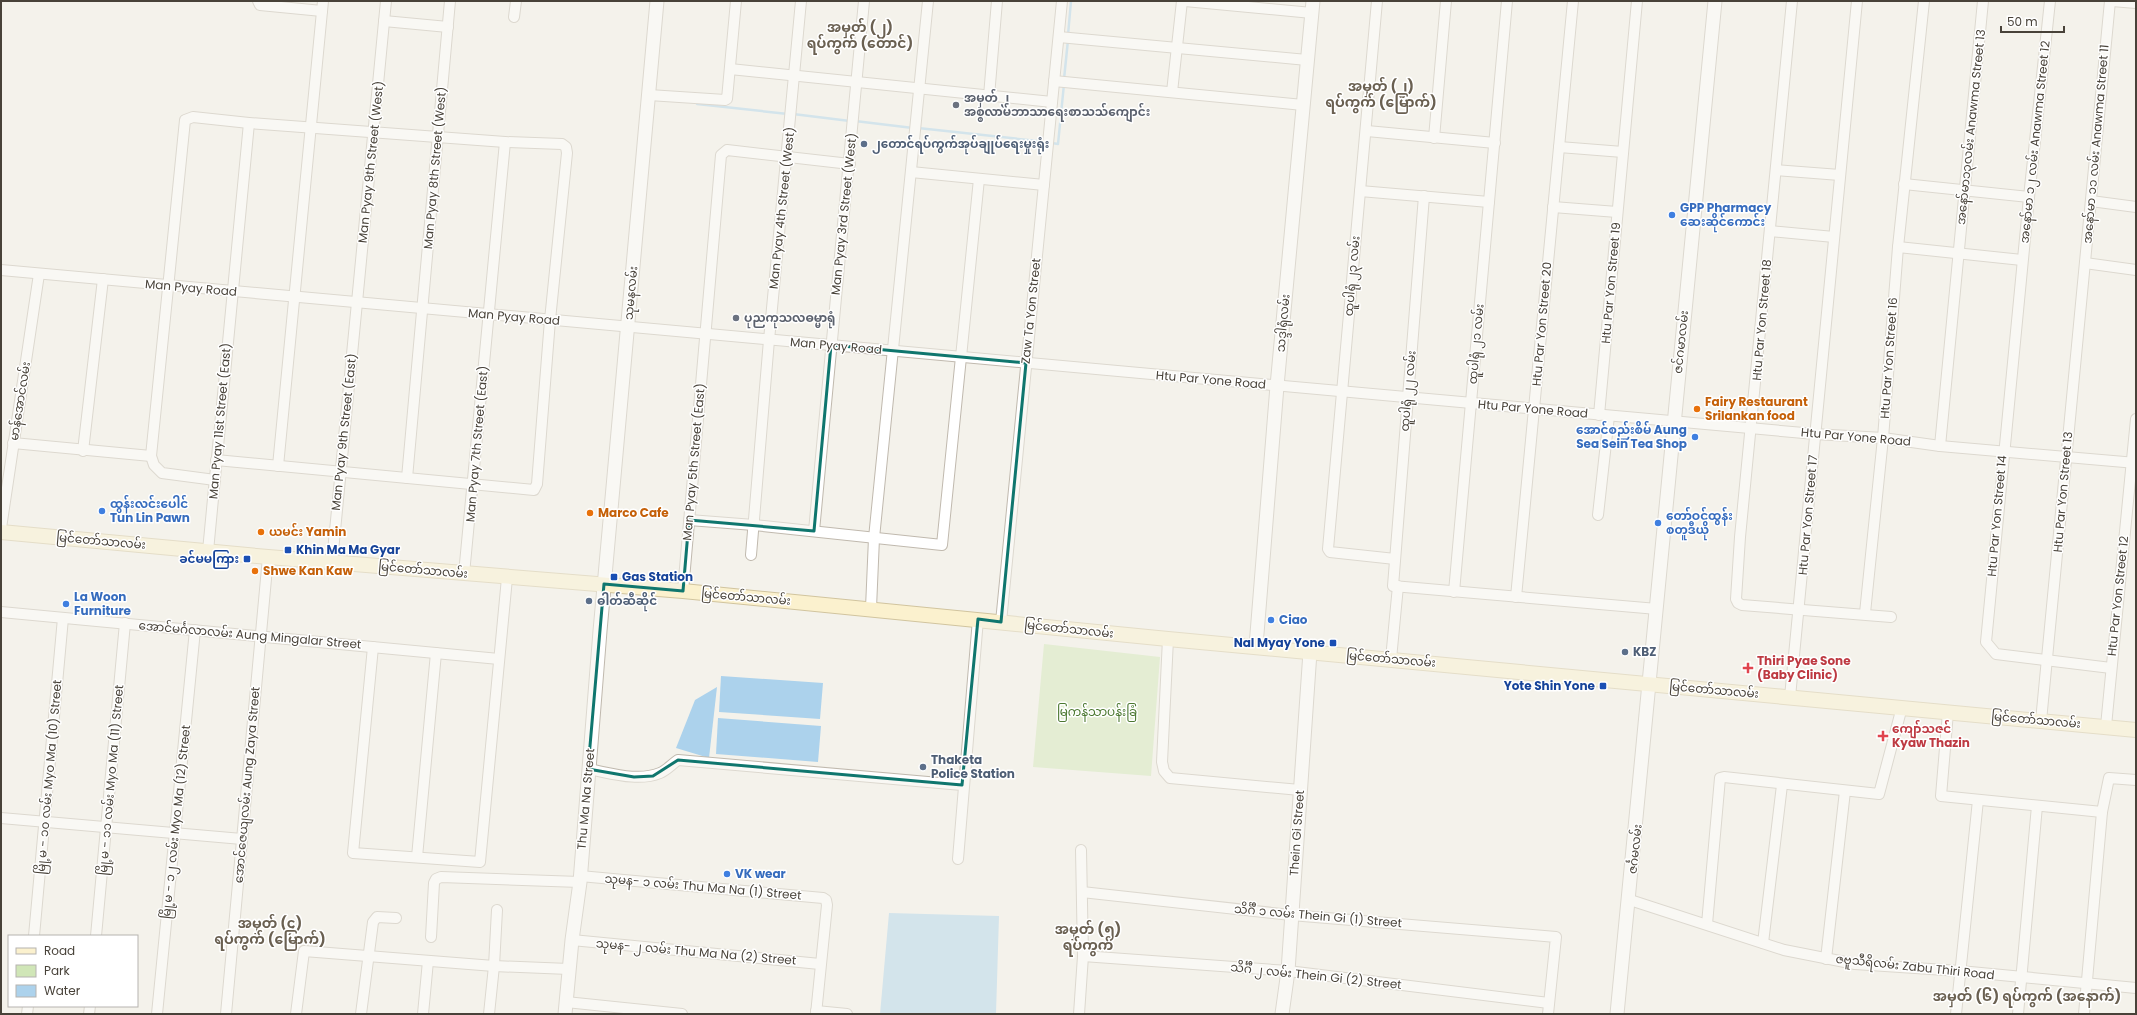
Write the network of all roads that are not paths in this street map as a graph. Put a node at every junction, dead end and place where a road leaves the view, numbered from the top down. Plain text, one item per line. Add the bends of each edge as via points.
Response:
1 (386, 1) edge
2 (450, 1) edge
3 (516, 1) edge
4 (657, 1) edge
5 (736, 1) edge
6 (801, 1) edge
7 (864, 1) edge
8 (928, 1) edge
9 (997, 1) edge
10 (1062, 1) edge
11 (1183, 1) edge
12 (1377, 1) edge
13 (1446, 1) edge
14 (1508, 1) edge
15 (1573, 1) edge
16 (1636, 1) edge
17 (1716, 1) edge
18 (1792, 1) edge
19 (1857, 1) edge
20 (1924, 1) edge
21 (1983, 1) edge
22 (2050, 1) edge
23 (2111, 1) edge
24 (259, 3) edge
25 (2136, 3) edge
26 (323, 6) edge
27 (1312, 7) edge
28 (514, 17) dead end
29 (384, 21) junction
30 (448, 27) junction
31 (1059, 37) junction
32 (1177, 48) junction
33 (1307, 60) junction
34 (730, 69) junction
35 (795, 77) junction
36 (1054, 80) junction
37 (857, 82) junction
38 (919, 88) junction
39 (1172, 92) junction
40 (648, 95) junction
41 (989, 96) junction
42 (1052, 102) junction
43 (1303, 105) junction
44 (249, 123) junction
45 (311, 128) junction
46 (1367, 131) junction
47 (374, 132) junction
48 (438, 137) junction
49 (1434, 138) junction
50 (505, 142) junction
51 (1495, 143) junction
52 (1559, 147) junction
53 (1623, 152) junction
54 (787, 157) junction
55 (850, 164) junction
56 (1776, 170) junction
57 (911, 172) junction
58 (1840, 175) junction
59 (979, 179) junction
60 (1904, 184) junction
61 (1044, 185) junction
62 (1965, 190) junction
63 (1360, 191) junction
64 (1424, 196) junction
65 (2029, 197) junction
66 (2091, 201) junction
67 (1489, 202) junction
68 (1553, 207) junction
69 (2136, 207) edge
70 (1617, 212) junction
71 (1770, 231) junction
72 (1834, 237) junction
73 (1898, 247) junction
74 (1959, 253) junction
75 (2022, 260) junction
76 (2085, 264) junction
77 (1, 270) edge
78 (2136, 270) edge
79 (39, 274) junction
80 (103, 279) junction
81 (169, 286) junction
82 (233, 291) junction
83 (294, 297) junction
84 (357, 303) junction
85 (423, 309) junction
86 (489, 315) junction
87 (550, 320) junction
88 (628, 326) junction
89 (706, 334) junction
90 (769, 340) junction
91 (831, 345) junction
92 (892, 351) junction
93 (961, 357) junction
94 (1026, 363) junction
95 (1277, 386) junction
96 (1342, 392) junction
97 (1408, 398) junction
98 (1471, 403) junction
99 (1534, 409) junction
100 (1604, 415) junction
101 (2136, 419) edge
102 (1673, 421) junction
103 (1751, 428) junction
104 (1815, 434) junction
105 (1883, 438) junction
106 (13, 443) junction
107 (1940, 446) junction
108 (83, 451) junction
109 (2003, 451) junction
110 (150, 456) junction
111 (2066, 457) junction
112 (216, 460) junction
113 (2134, 463) edge
114 (278, 466) junction
115 (340, 472) junction
116 (407, 478) junction
117 (215, 480) junction
118 (473, 484) junction
119 (1598, 515) dead end
120 (689, 520) junction
121 (754, 525) junction
122 (1, 528) edge
123 (814, 531) junction
124 (1, 532) edge
125 (874, 538) junction
126 (208, 551) junction
127 (751, 555) dead end
128 (268, 557) junction
129 (1395, 559) junction
130 (332, 562) junction
131 (464, 574) junction
132 (507, 578) junction
133 (604, 584) junction
134 (1396, 586) junction
135 (683, 591) junction
136 (1454, 592) junction
137 (1516, 597) junction
138 (871, 608) junction
139 (1657, 609) junction
140 (1799, 609) junction
141 (1, 612) edge
142 (1865, 614) junction
143 (1891, 617) dead end
144 (63, 618) junction
145 (978, 619) junction
146 (1001, 622) junction
147 (126, 624) junction
148 (195, 630) junction
149 (261, 636) junction
150 (1168, 639) junction
151 (1256, 646) junction
152 (373, 647) junction
153 (1310, 652) junction
154 (436, 653) junction
155 (499, 659) junction
156 (1391, 660) junction
157 (2047, 660) junction
158 (2111, 668) junction
159 (1651, 684) junction
160 (1790, 697) junction
161 (1902, 708) junction
162 (1948, 712) junction
163 (2041, 720) junction
164 (2106, 726) junction
165 (2136, 730) edge
166 (588, 769) junction
167 (2136, 780) edge
168 (962, 785) junction
169 (1782, 785) junction
170 (1300, 790) junction
171 (1845, 792) junction
172 (1978, 800) junction
173 (2037, 806) junction
174 (2102, 812) junction
175 (1, 818) edge
176 (44, 822) junction
177 (106, 827) junction
178 (175, 833) junction
179 (242, 839) junction
180 (1081, 850) dead end
181 (417, 857) junction
182 (958, 859) dead end
183 (580, 879) junction
184 (1082, 892) junction
185 (1630, 900) junction
186 (497, 910) dead end
187 (1291, 915) junction
188 (396, 918) dead end
189 (1707, 924) junction
190 (34, 935) edge
191 (96, 935) edge
192 (431, 937) dead end
193 (572, 940) junction
194 (1763, 943) junction
195 (368, 956) junction
196 (1083, 956) junction
197 (1826, 959) junction
198 (428, 961) junction
199 (820, 964) junction
200 (494, 966) junction
201 (569, 969) junction
202 (1288, 971) junction
203 (1960, 971) junction
204 (2022, 978) junction
205 (2086, 983) junction
206 (2136, 988) edge
207 (1549, 1003) junction
208 (565, 1008) edge
209 (816, 1012) edge
210 (157, 1014) edge
211 (226, 1014) edge
212 (296, 1014) edge
213 (361, 1014) edge
214 (423, 1014) edge
215 (489, 1014) edge
216 (682, 1014) edge
217 (848, 1014) edge
218 (1079, 1014) edge
219 (1282, 1014) edge
220 (1548, 1014) edge
221 (1617, 1014) edge
222 (1956, 1014) edge
223 (2018, 1014) edge
224 (2084, 1014) edge

1 - 29 street, Man Pyay 9th Street (West)
2 - 30 street, Man Pyay 8th Street (West)
3 - 28 street
4 - 40 street, သုမနလမ်း
5 - 34 street
6 - 35 street, Man Pyay 4th Street (West)
7 - 37 street, Man Pyay 3rd Street (West)
8 - 38 street
9 - 41 street
10 - 31 street, Zaw Ta Yon Street
11 - 27 street
11 - 32 street
12 - 46 street, ထူပါရုံ ၂၃ လမ်း
13 - 49 street
14 - 51 street, ထူပါရုံ ၂၁ လမ်း
15 - 52 street, Htu Par Yon Street 20
16 - 53 street, Htu Par Yon Street 19
17 - 102 street, ဇင်ဂမာလမ်း
18 - 56 street, Htu Par Yon Street 18
19 - 58 street, Htu Par Yon Street 17
20 - 60 street, Htu Par Yon Street 16
21 - 62 street, အနော်မာ၁၃လမ်း Anawma Street 13
22 - 65 street, အနော်မာ ၁၂ လမ်း Anawma Street 12
23 - 25 street
23 - 66 street, အနော်မာ ၁၁ လမ်း Anawma Street 11
24 - 26 street
26 - 45 street
27 - 33 street, သဒ္ဒါရုံလမ်း
29 - 30 street
29 - 47 street, Man Pyay 9th Street (West)
30 - 48 street, Man Pyay 8th Street (West)
31 - 32 street
31 - 36 street, Zaw Ta Yon Street
32 - 33 street
32 - 39 street
33 - 43 street, သဒ္ဒါရုံလမ်း
34 - 35 street
34 - 40 street via 725,100
35 - 37 street
35 - 54 street, Man Pyay 4th Street (West)
36 - 39 street
36 - 42 street, Zaw Ta Yon Street
37 - 38 street
37 - 55 street, Man Pyay 3rd Street (West)
38 - 41 street
38 - 57 street
39 - 43 street
40 - 88 street, သုမနလမ်း
41 - 42 street
42 - 61 street, Zaw Ta Yon Street
43 - 95 street, သဒ္ဒါရုံလမ်း
44 - 45 street
44 - 81 street via 193,117 185,120
44 - 82 street, Man Pyay 11st Street (East)
45 - 47 street
45 - 83 street
46 - 49 street
46 - 63 street, ထူပါရုံ ၂၃ လမ်း
47 - 48 street
47 - 84 street, Man Pyay 9th Street (West)
48 - 50 street
48 - 85 street, Man Pyay 8th Street (West)
49 - 51 street
50 - 86 street, Man Pyay 7th Street (East)
50 - 87 street via 562,144 566,147
51 - 67 street, ထူပါရုံ ၂၁ လမ်း
52 - 53 street
52 - 68 street, Htu Par Yon Street 20
53 - 70 street, Htu Par Yon Street 19
54 - 55 street
54 - 89 street, Man Pyay 5th Street (East) via 727,150 722,152
54 - 90 street, Man Pyay 4th Street (West)
55 - 91 street, Man Pyay 3rd Street (West)
56 - 58 street
56 - 71 street, Htu Par Yon Street 18
57 - 59 street
57 - 92 street
58 - 72 street, Htu Par Yon Street 17
59 - 61 street
59 - 93 street
60 - 62 street
60 - 73 street, Htu Par Yon Street 16
61 - 94 street, Zaw Ta Yon Street
62 - 65 street
62 - 74 street, အနော်မာ၁၃လမ်း Anawma Street 13
63 - 64 street
63 - 96 street, ထူပါရုံ ၂၃ လမ်း
64 - 67 street
64 - 97 street, ထူပါရုံ ၂၂ လမ်း
65 - 75 street, အနော်မာ ၁၂ လမ်း Anawma Street 12
66 - 69 street
66 - 76 street, အနော်မာ ၁၁ လမ်း Anawma Street 11
67 - 98 street, ထူပါရုံ ၂၁ လမ်း
68 - 70 street
68 - 99 street, Htu Par Yon Street 20
70 - 100 street, Htu Par Yon Street 19
71 - 72 street
71 - 103 street, Htu Par Yon Street 18
72 - 104 street, Htu Par Yon Street 17
73 - 74 street
73 - 105 street, Htu Par Yon Street 16
74 - 75 street
74 - 107 street, အနော်မာ၁၃လမ်း Anawma Street 13
75 - 109 street, Htu Par Yon Street 14
76 - 78 street
76 - 111 street, Htu Par Yon Street 13
77 - 79 street, Man Pyay Road
79 - 80 street, Man Pyay Road
79 - 106 street, မာန်အောင်လမ်း
80 - 81 street, Man Pyay Road
80 - 108 street
81 - 82 street, Man Pyay Road
81 - 110 street
82 - 83 street, Man Pyay Road
82 - 112 street, Man Pyay 11st Street (East)
83 - 84 street, Man Pyay Road
83 - 114 street
84 - 85 street, Man Pyay Road
84 - 115 street, Man Pyay 9th Street (East)
85 - 86 street, Man Pyay Road
85 - 116 street, Man Pyay 8th Street (West)
86 - 87 street, Man Pyay Road
86 - 118 street, Man Pyay 7th Street (East)
87 - 88 street, Man Pyay Road
87 - 118 street via 537,484 534,490
88 - 89 street, Man Pyay Road
88 - 133 street, သုမနလမ်း
89 - 90 street, Man Pyay Road
89 - 120 street, Man Pyay 5th Street (East)
90 - 91 street, Man Pyay Road
90 - 121 street, Man Pyay 4th Street (West)
91 - 92 street, Man Pyay Road
91 - 123 street, Man Pyay 3rd Street (West)
92 - 93 street, Man Pyay Road
92 - 125 street
93 - 94 street, Man Pyay Road
93 - 125 street via 942,545
94 - 95 street, Htu Par Yone Road
94 - 146 street, Zaw Ta Yon Street
95 - 96 street, Htu Par Yone Road
95 - 151 street, သဒ္ဒါရုံလမ်း
96 - 97 street, Htu Par Yone Road
96 - 129 street, ထူပါရုံ ၂၃ လမ်း via 1328,551
97 - 98 street, Htu Par Yone Road
97 - 129 street, ထူပါရုံ ၂၂ လမ်း
98 - 99 street, Htu Par Yone Road
98 - 136 street, ထူပါရုံ ၂၁ လမ်း
99 - 100 street, Htu Par Yone Road
99 - 137 street, Htu Par Yon Street 20
100 - 102 street, Htu Par Yone Road
100 - 119 street, Htu Par Yon Street 19
101 - 113 street, Htu Par Yon Street 12
102 - 103 street, Htu Par Yone Road
102 - 139 street, ဇင်ဂမာလမ်း
103 - 104 street, Htu Par Yone Road
103 - 140 street, Htu Par Yon Street 18 via 1736,599 1742,605
104 - 105 street, Htu Par Yone Road
104 - 140 street, Htu Par Yon Street 17
105 - 107 street, Htu Par Yone Road
105 - 142 street, Htu Par Yon Street 16
106 - 108 street
106 - 122 street, မာန်အောင်လမ်း
107 - 109 street, Htu Par Yone Road
108 - 110 street
109 - 111 street, Htu Par Yone Road
109 - 157 street, Htu Par Yon Street 14 via 1986,642 1996,654
110 - 117 street via 162,473
111 - 113 street, Htu Par Yone Road
111 - 157 street, Htu Par Yon Street 13
112 - 114 street
112 - 117 street, Man Pyay 11st Street (East)
113 - 158 street, Htu Par Yon Street 12
114 - 115 street
115 - 116 street
115 - 130 street, Man Pyay 9th Street (East)
116 - 118 street
117 - 126 street, Man Pyay 11st Street (East)
118 - 131 street, Man Pyay 7th Street (East)
120 - 121 street
120 - 135 street, Man Pyay 5th Street (East)
121 - 123 street
121 - 127 street, Man Pyay 4th Street (West)
123 - 125 street
124 - 126 main road, မြင်တော်သာလမ်း
125 - 138 street
126 - 128 main road, မြင်တော်သာလမ်း
128 - 130 main road, မြင်တော်သာလမ်း
128 - 149 street, အောင်ဇေယျလမ်း Aung Zaya Street
129 - 134 street, ထူပါရုံ ၂၂ လမ်း
130 - 131 main road, မြင်တော်သာလမ်း
131 - 132 main road, မြင်တော်သာလမ်း
132 - 133 main road, မြင်တော်သာလမ်း
132 - 155 street
133 - 135 main road, မြင်တော်သာလမ်း
133 - 166 street, Thu Ma Na Street
134 - 136 street
134 - 156 street, ထူပါရုံ ၂၂ လမ်း
135 - 138 main road, မြင်တော်သာလမ်း
136 - 137 street
137 - 139 street
138 - 145 main road, မြင်တော်သာလမ်း
139 - 159 street, ဇင်ဂမာလမ်း
140 - 142 street
140 - 160 street, Htu Par Yon Street 17
141 - 144 street, အောင်မင်္ဂလာလမ်း Aung Mingalar Street
142 - 143 street
144 - 147 street, အောင်မင်္ဂလာလမ်း Aung Mingalar Street
144 - 176 street, မြို့မ - ၁၀ လမ်း Myo Ma (10) Street
145 - 146 main road, မြင်တော်သာလမ်း
145 - 168 street
146 - 150 main road, မြင်တော်သာလမ်း
147 - 148 street, အောင်မင်္ဂလာလမ်း Aung Mingalar Street
147 - 177 street, မြို့မ - ၁၁ လမ်း Myo Ma (11) Street
148 - 149 street, အောင်မင်္ဂလာလမ်း Aung Mingalar Street
148 - 178 street, မြို့မ - ၁၂ လမ်း Myo Ma (12) Street
149 - 152 street, အောင်မင်္ဂလာလမ်း Aung Mingalar Street
149 - 179 street, အောင်ဇေယျလမ်း Aung Zaya Street
150 - 151 main road, မြင်တော်သာလမ်း
150 - 170 street via 1162,762 1164,771 1170,778
151 - 153 main road, မြင်တော်သာလမ်း
152 - 154 street, အောင်မင်္ဂလာလမ်း Aung Mingalar Street
152 - 181 street via 353,853
153 - 156 main road, မြင်တော်သာလမ်း
153 - 170 street, Thein Gi Street
154 - 155 street, အောင်မင်္ဂလာလမ်း Aung Mingalar Street
154 - 181 street
155 - 181 street via 480,862
156 - 159 main road, မြင်တော်သာလမ်း
157 - 158 street, Htu Par Yon Street 14
157 - 163 street, Htu Par Yon Street 13
158 - 164 street, Htu Par Yon Street 12
159 - 160 main road, မြင်တော်သာလမ်း
159 - 185 street, ဇင်္ဂမလမ်း
160 - 161 main road, မြင်တော်သာလမ်း
161 - 162 main road, မြင်တော်သာလမ်း
161 - 171 street via 1882,792
162 - 163 main road, မြင်တော်သာလမ်း
162 - 172 street via 1941,796
163 - 164 main road, မြင်တော်သာလမ်း
164 - 165 main road, မြင်တော်သာလမ်း
166 - 168 street via 634,777 653,776 663,772 678,760
166 - 183 street, Thu Ma Na Street
167 - 174 street via 2109,778
168 - 182 street
169 - 171 street
169 - 189 street via 1720,778
169 - 194 street
170 - 187 street, Thein Gi Street
171 - 197 street
172 - 173 street
172 - 203 street
173 - 174 street
173 - 204 street
174 - 205 street
175 - 176 street
176 - 177 street
176 - 190 street, မြို့မ - ၁၀ လမ်း Myo Ma (10) Street
177 - 178 street
177 - 191 street, မြို့မ - ၁၁ လမ်း Myo Ma (11) Street
178 - 179 street
178 - 210 street, မြို့မ - ၁၂ လမ်း Myo Ma (12) Street
179 - 211 street, အောင်ဇေယျလမ်း Aung Zaya Street
180 - 184 street
183 - 192 street, သုမန- ၁ လမ်း Thu Ma Na (1) Street via 436,879
183 - 193 street, Thu Ma Na Street
183 - 199 street, သုမန- ၁ လမ်း Thu Ma Na (1) Street via 823,898 826,900
184 - 187 street, သိင်္ဂီ ၁ လမ်း Thein Gi (1) Street
184 - 196 street
185 - 189 street, ဇဗူသီရိလမ်း Zabu Thiri Road
185 - 221 street, ဇင်္ဂမလမ်း
186 - 200 street
187 - 202 street, Thein Gi Street
187 - 207 street, သိင်္ဂီ ၁ လမ်း Thein Gi (1) Street via 1556,937
188 - 195 street via 374,919
189 - 194 street, ဇဗူသီရိလမ်း Zabu Thiri Road
193 - 199 street, သုမန- ၂ လမ်း Thu Ma Na (2) Street
193 - 201 street, Thu Ma Na Street
194 - 197 street, ဇဗူသီရိလမ်း Zabu Thiri Road
195 - 198 street
195 - 212 street via 304,951
195 - 213 street
196 - 202 street, သိင်္ဂီ ၂ လမ်း Thein Gi (2) Street
196 - 218 street
197 - 203 street, ဇဗူသီရိလမ်း Zabu Thiri Road via 1855,964
198 - 200 street
198 - 214 street
199 - 209 street
200 - 201 street
200 - 215 street
201 - 208 street, Thu Ma Na Street
202 - 207 street, သိင်္ဂီ ၂ လမ်း Thein Gi (2) Street
202 - 219 street, Thein Gi Street
203 - 204 street, ဇဗူသီရိလမ်း Zabu Thiri Road
203 - 222 street
204 - 205 street, ဇဗူသီရိလမ်း Zabu Thiri Road
204 - 223 street
205 - 206 street, ဇဗူသီရိလမ်း Zabu Thiri Road
205 - 224 street
207 - 220 street
208 - 216 street
209 - 217 street

